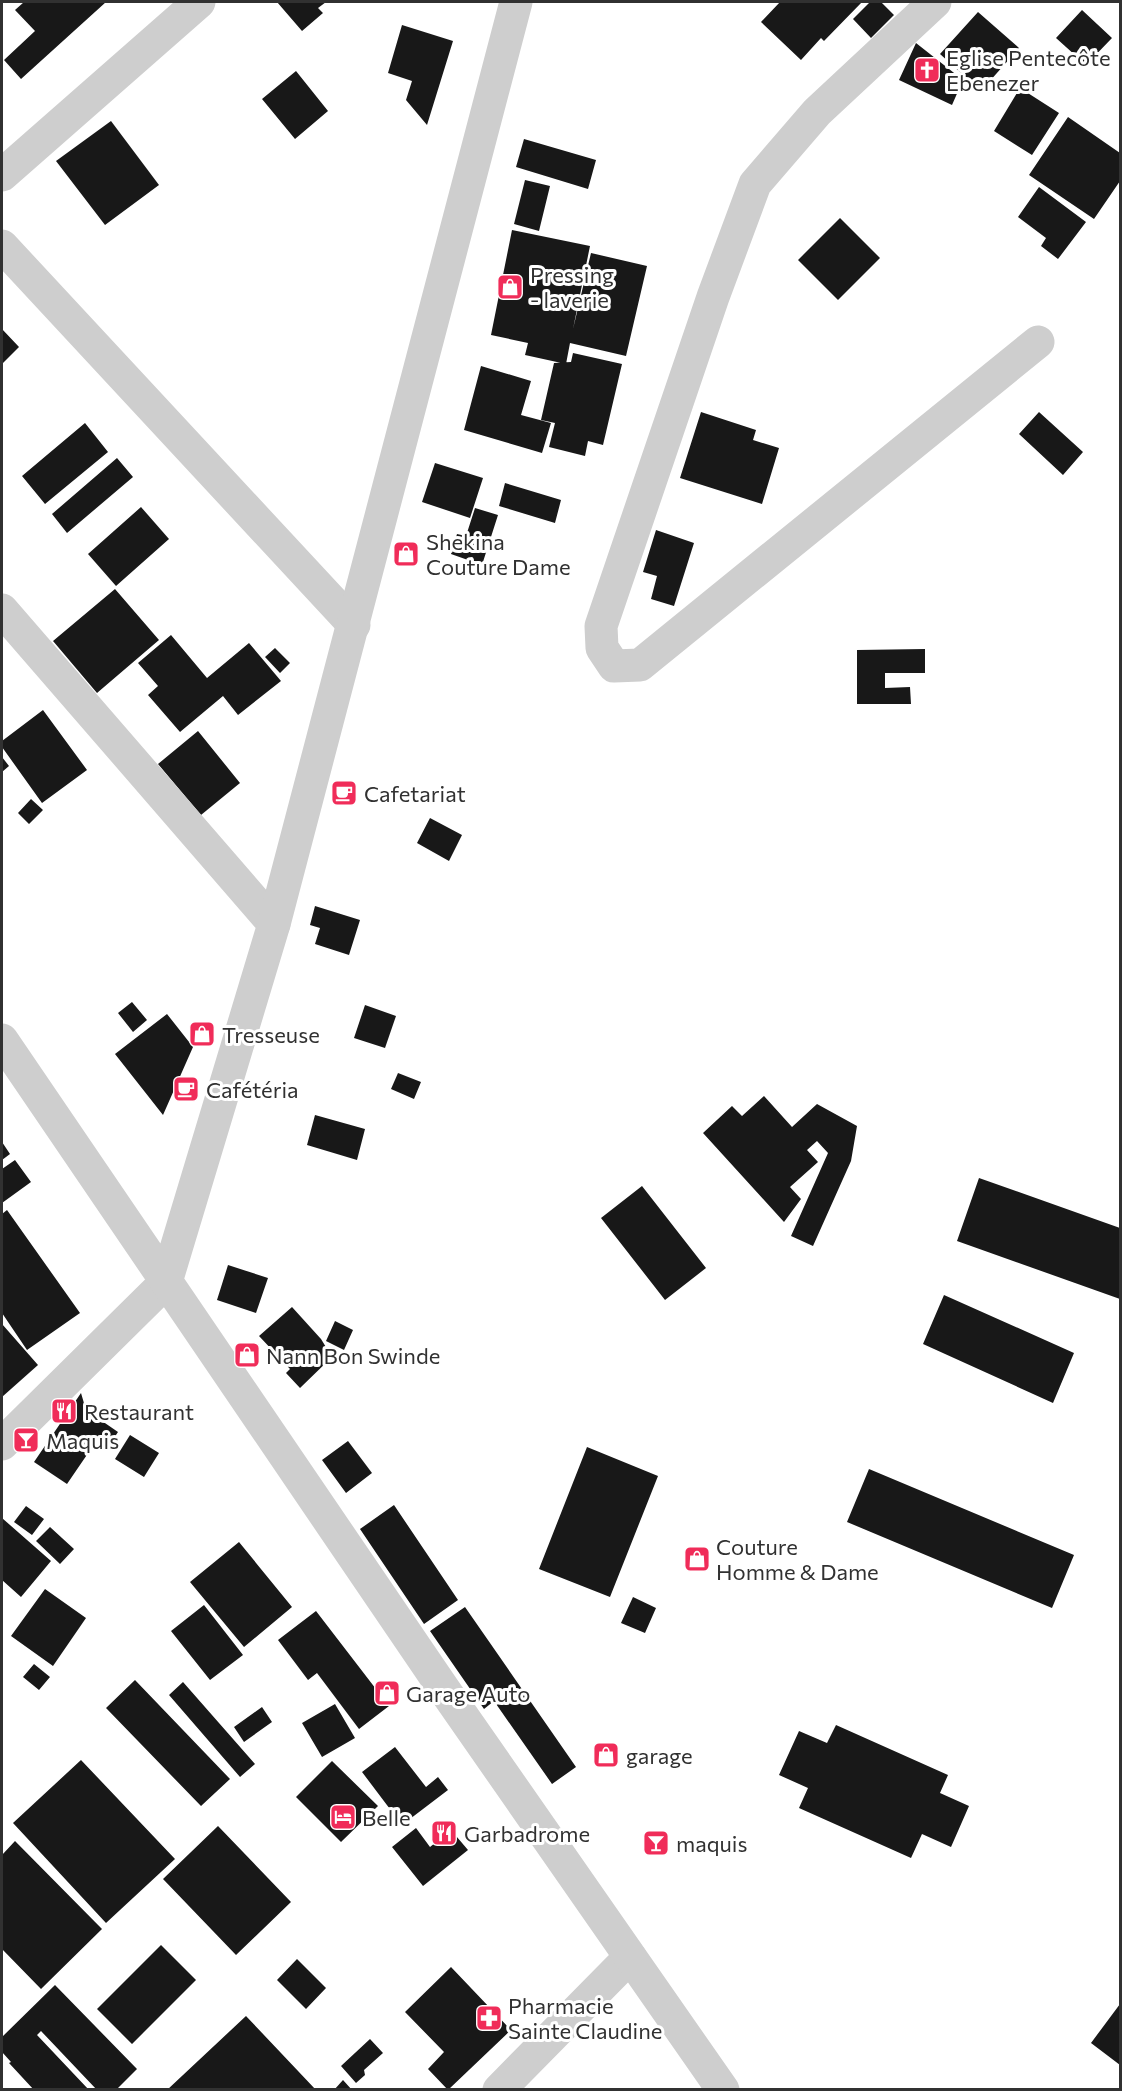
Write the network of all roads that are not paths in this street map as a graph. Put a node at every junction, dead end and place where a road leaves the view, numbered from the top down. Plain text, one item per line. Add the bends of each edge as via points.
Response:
1 (516, 2) edge
2 (934, 2) edge
3 (178, 8) edge
4 (2, 174) edge
5 (2, 246) edge
6 (1038, 342) dead end
7 (2, 610) edge
8 (354, 625) junction
9 (274, 924) junction
10 (2, 1040) edge
11 (166, 1282) junction
12 (2, 1444) edge
13 (630, 1957) junction
14 (499, 2090) edge
15 (723, 2090) edge

1 - 8 street
2 - 6 street via 816,112 755,184 601,626 602,648 614,666 640,665
3 - 4 street
5 - 8 street
7 - 9 street
8 - 9 street
9 - 11 street
10 - 11 street
11 - 12 street
11 - 13 street
13 - 14 street
13 - 15 street

